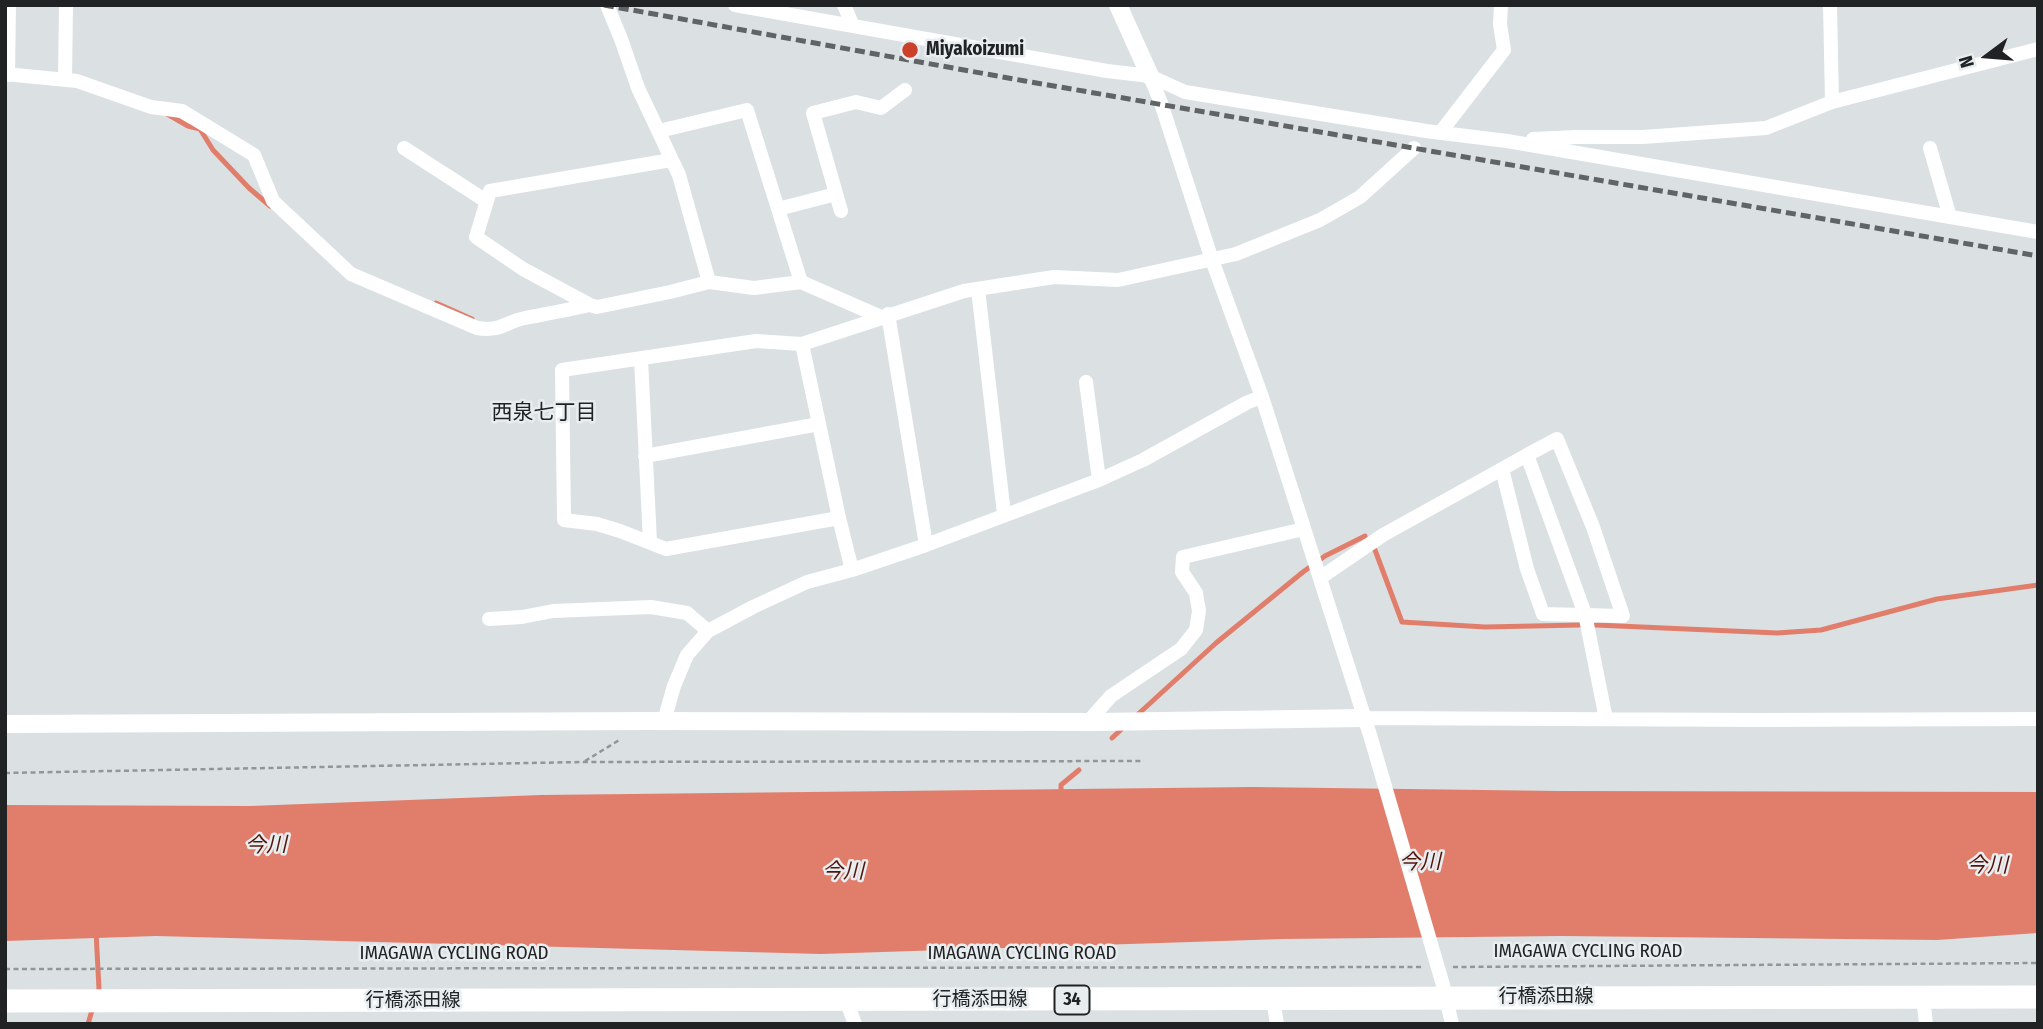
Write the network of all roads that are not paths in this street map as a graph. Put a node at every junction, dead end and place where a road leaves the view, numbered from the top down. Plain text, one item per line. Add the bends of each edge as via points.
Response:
1 (9, 5) edge
2 (66, 5) edge
3 (607, 5) edge
4 (844, 5) edge
5 (1118, 5) edge
6 (1501, 5) edge
7 (1830, 5) edge
8 (742, 6) edge
9 (853, 26) junction
10 (2038, 49) edge
11 (7, 74) edge
12 (1150, 76) junction
13 (65, 80) junction
14 (905, 90) dead end
15 (1832, 102) junction
16 (659, 131) junction
17 (1440, 133) junction
18 (1507, 141) junction
19 (404, 148) dead end
20 (1414, 148) dead end
21 (1930, 148) dead end
22 (671, 160) junction
23 (836, 194) junction
24 (486, 201) junction
25 (778, 209) junction
26 (841, 211) dead end
27 (1950, 217) junction
28 (2038, 232) edge
29 (1212, 260) junction
30 (709, 282) junction
31 (801, 282) junction
32 (978, 289) junction
33 (590, 305) junction
34 (884, 316) junction
35 (802, 344) junction
36 (641, 359) junction
37 (1086, 382) dead end
38 (1262, 397) junction
39 (819, 424) junction
40 (1527, 455) junction
41 (646, 456) junction
42 (1502, 469) junction
43 (1099, 480) junction
44 (1004, 514) junction
45 (839, 518) junction
46 (1304, 529) junction
47 (650, 542) junction
48 (926, 545) junction
49 (852, 570) junction
50 (1319, 576) junction
51 (1585, 614) junction
52 (489, 619) dead end
53 (708, 631) junction
54 (1606, 719) junction
55 (2038, 719) edge
56 (664, 721) junction
57 (1092, 722) junction
58 (5, 724) edge
59 (1367, 726) junction
60 (1444, 991) junction
61 (1923, 997) junction
62 (2038, 997) edge
63 (846, 1000) junction
64 (1273, 1000) junction
65 (5, 1001) edge
66 (855, 1024) edge
67 (1277, 1024) edge
68 (1452, 1024) edge
69 (1926, 1024) edge

1 - 11 street
2 - 13 street
3 - 16 street
4 - 9 street
5 - 12 street
6 - 17 street via 1504,50
7 - 15 street
8 - 9 street
9 - 12 street
10 - 15 street
11 - 13 street
12 - 17 street via 1185,92
12 - 29 street
13 - 33 street via 151,107 182,111 254,155 274,201 351,274 477,328 501,328
14 - 23 street via 881,108 856,102 813,113
15 - 18 street via 1766,128
16 - 22 street
16 - 25 street via 747,110
17 - 18 street
18 - 27 street
19 - 24 street
20 - 29 street via 1360,197 1320,220
21 - 27 street
22 - 24 street via 490,191
22 - 30 street
23 - 25 street
23 - 26 street
24 - 33 street via 476,237
25 - 31 street
27 - 28 street
29 - 32 street via 1118,280 1054,277
29 - 38 street
30 - 31 street via 754,288
30 - 33 street
31 - 34 street
32 - 34 street
32 - 44 street
34 - 35 street
34 - 48 street
35 - 36 street via 756,341
35 - 39 street
36 - 41 street
36 - 47 street via 562,370 564,520 597,524
37 - 43 street
38 - 43 street
38 - 46 street
39 - 41 street
39 - 45 street
40 - 42 street
40 - 51 street
40 - 51 street via 1557,439 1623,616
41 - 47 street
42 - 50 street
42 - 51 street via 1543,614
43 - 44 street
44 - 48 street
45 - 47 street via 666,549
45 - 49 street
46 - 50 street
46 - 57 street via 1183,557 1182,572 1196,593 1196,630 1181,649 1111,696
48 - 49 street
49 - 53 street via 793,587
50 - 59 street
51 - 54 street
52 - 53 street via 651,607 687,613
53 - 56 street via 687,655
54 - 55 street
54 - 59 street
56 - 57 street
56 - 58 street
57 - 59 street
59 - 60 street
60 - 61 main road, 行橋添田線 / 34
60 - 64 main road, 行橋添田線 / 34
60 - 68 street
61 - 62 main road, 行橋添田線 / 34
61 - 69 street
63 - 64 main road, 行橋添田線 / 34
63 - 65 main road, 行橋添田線 / 34
63 - 66 street
64 - 67 street

